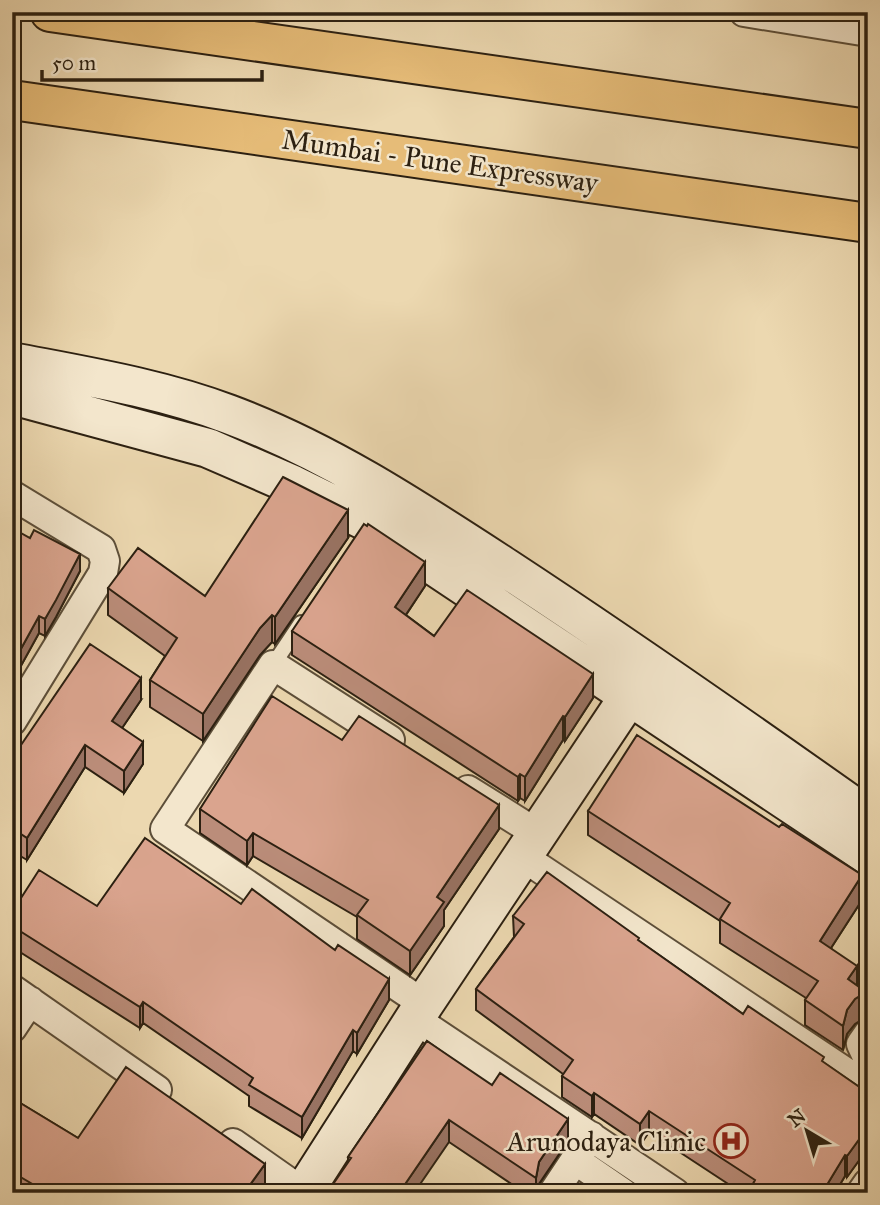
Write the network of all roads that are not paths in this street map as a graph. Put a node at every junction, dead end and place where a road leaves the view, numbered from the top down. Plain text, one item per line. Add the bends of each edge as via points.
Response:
1 (50, 12) edge
2 (744, 12) edge
3 (868, 32) edge
4 (12, 100) edge
5 (868, 129) edge
6 (868, 223) edge
7 (12, 362) edge
8 (12, 395) edge
9 (12, 495) edge
10 (312, 607) edge
11 (273, 665) junction
12 (651, 665) junction
13 (630, 697) junction
14 (12, 721) edge
15 (411, 753) edge
16 (445, 775) edge
17 (868, 817) edge
18 (530, 846) junction
19 (868, 855) edge
20 (17, 1011) edge
21 (419, 1011) junction
22 (868, 1034) edge
23 (868, 1059) edge
24 (868, 1087) edge
25 (178, 1104) edge
26 (212, 1128) edge
27 (591, 1136) junction
28 (575, 1160) junction
29 (868, 1183) edge
30 (303, 1192) edge
31 (553, 1193) edge
32 (623, 1193) edge
33 (675, 1193) edge
34 (861, 1193) edge

1 - 5 highway
2 - 3 street
4 - 6 highway, Mumbai - Pune Expressway
7 - 12 main road via 171,396 229,414 327,458 415,509
8 - 13 main road via 208,448 293,485
9 - 14 street via 101,550 105,561 103,573
10 - 11 lane
11 - 15 street
11 - 21 street via 164,829
12 - 13 main road
12 - 17 main road
13 - 18 main road
13 - 19 main road
16 - 18 street
18 - 21 main road
18 - 24 street
20 - 25 street
21 - 27 street
21 - 30 main road
22 - 23 street via 861,1044
26 - 30 street
27 - 28 street
27 - 33 street
28 - 31 street
28 - 32 street
29 - 34 street

